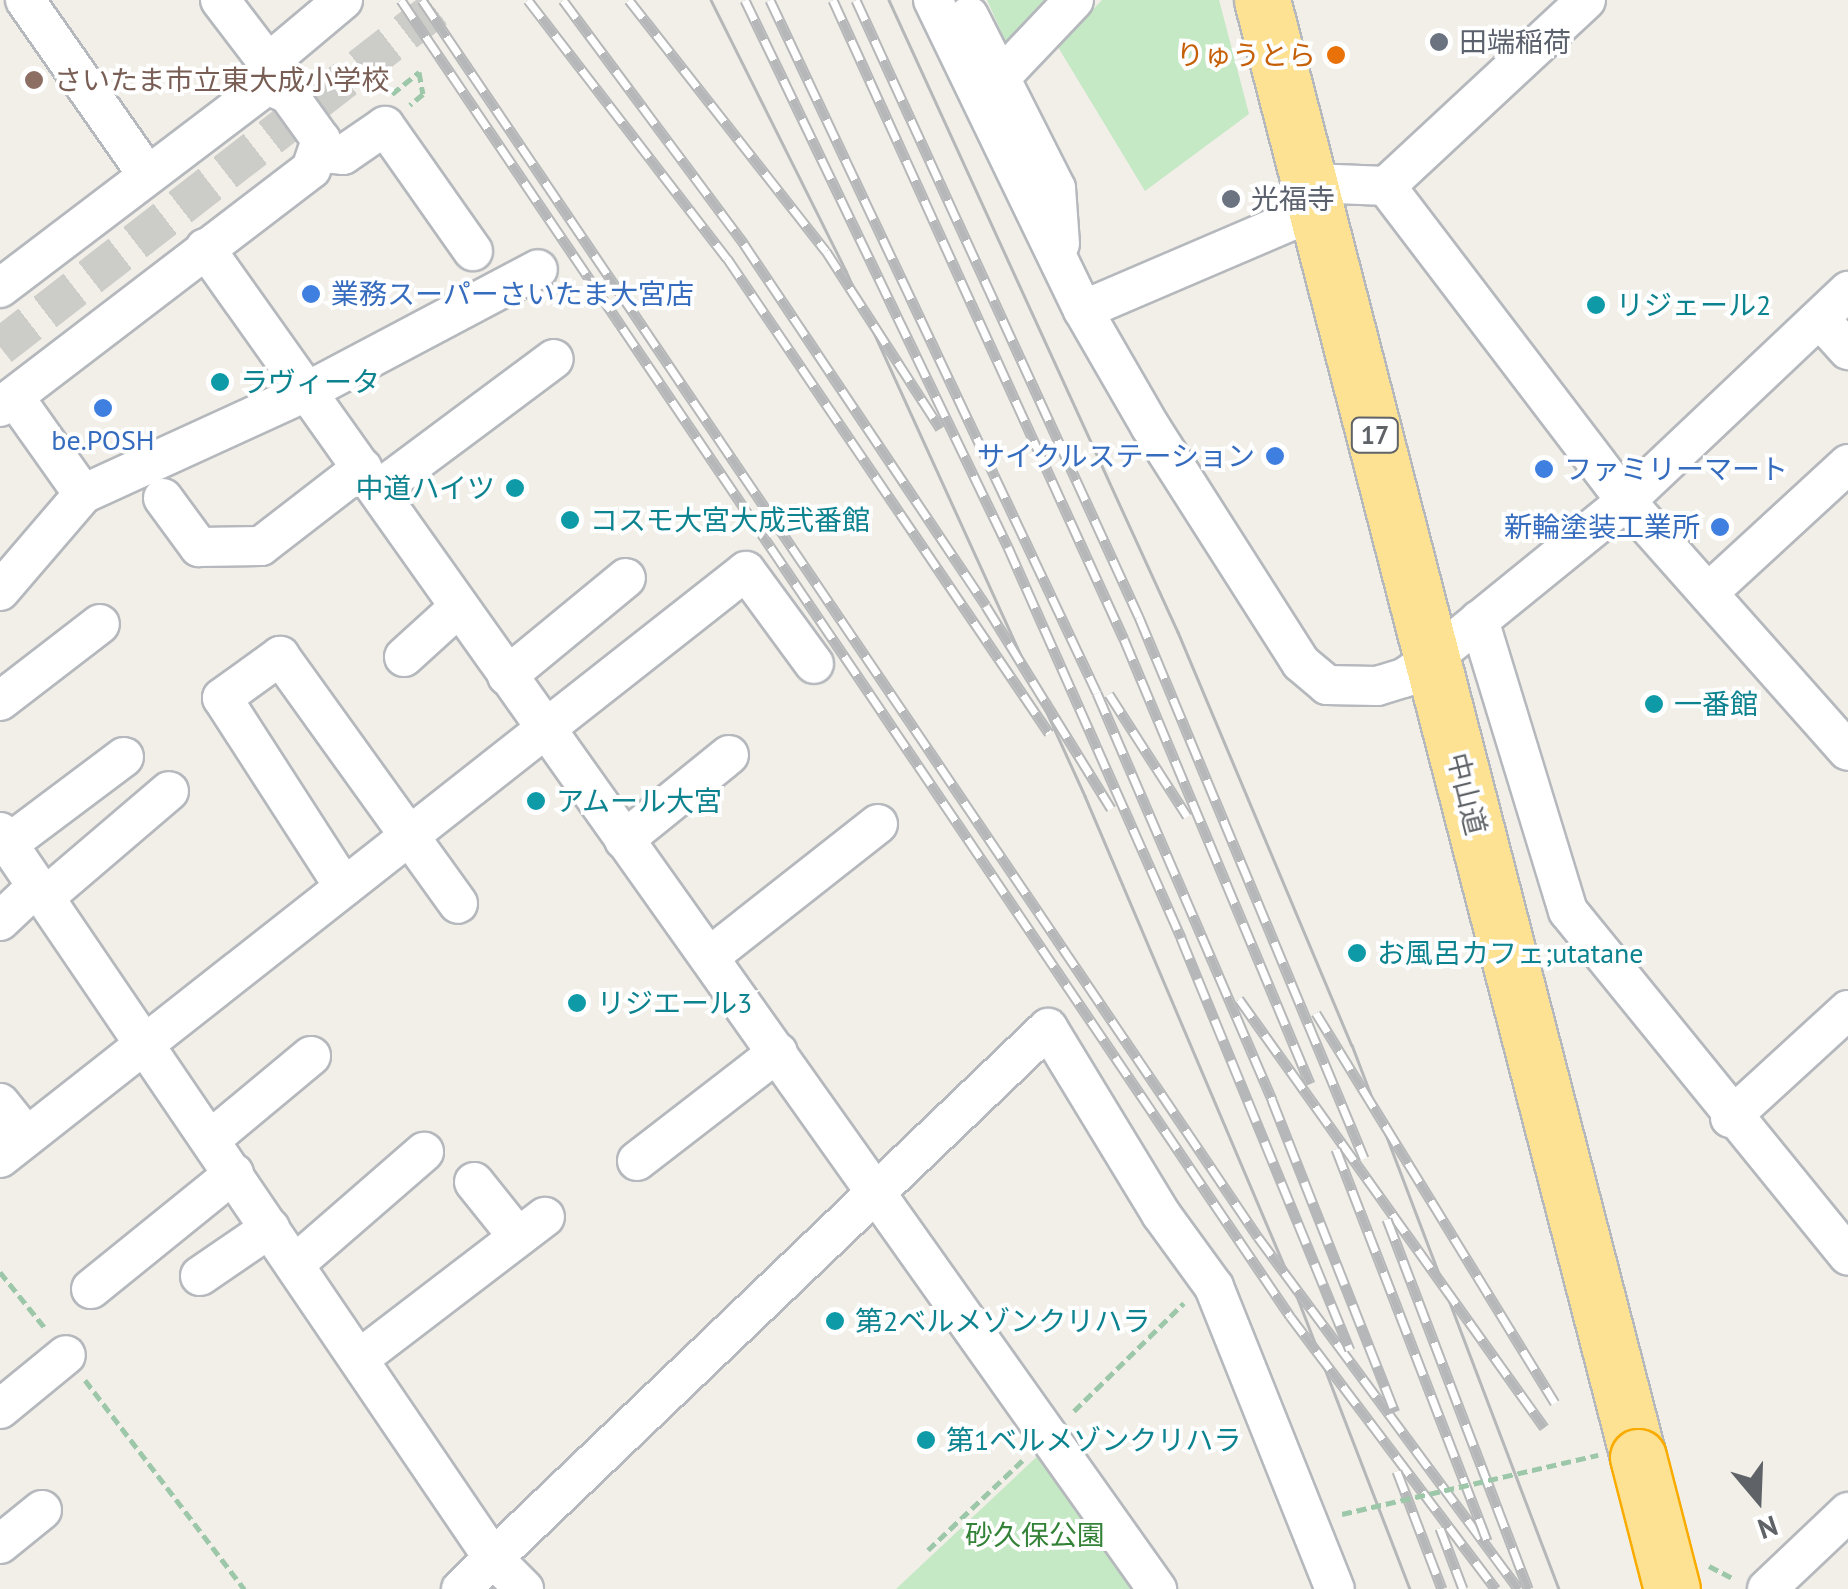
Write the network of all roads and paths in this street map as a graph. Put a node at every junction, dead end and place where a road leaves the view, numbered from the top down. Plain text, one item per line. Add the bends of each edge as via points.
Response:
1 (25, 0) edge
2 (220, 0) edge
3 (932, 0) edge
4 (962, 0) edge
5 (1074, 0) edge
6 (1262, 0) edge
7 (1586, 0) edge
8 (322, 6) edge
9 (268, 74) junction
10 (1001, 78) junction
11 (409, 80) dead end
12 (385, 126) junction
13 (321, 154) junction
14 (146, 173) junction
15 (1386, 186) junction
16 (1314, 196) junction
17 (205, 248) junction
18 (473, 250) dead end
19 (1058, 254) junction
20 (538, 269) dead end
21 (0, 288) edge
22 (1848, 291) edge
23 (1083, 310) junction
24 (1820, 318) junction
25 (1848, 350) edge
26 (554, 359) dead end
27 (308, 391) junction
28 (8, 402) edge
29 (370, 479) junction
30 (1842, 483) edge
31 (84, 494) junction
32 (163, 498) dead end
33 (1626, 500) junction
34 (626, 578) dead end
35 (0, 591) edge
36 (1708, 592) junction
37 (458, 607) junction
38 (1480, 620) junction
39 (100, 624) dead end
40 (404, 658) dead end
41 (1433, 658) junction
42 (814, 664) dead end
43 (507, 676) junction
44 (0, 701) edge
45 (544, 729) junction
46 (1842, 737) edge
47 (729, 755) dead end
48 (124, 757) dead end
49 (169, 791) dead end
50 (878, 824) dead end
51 (409, 836) junction
52 (4, 838) edge
53 (624, 840) junction
54 (344, 887) junction
55 (41, 892) junction
56 (458, 904) dead end
57 (0, 922) edge
58 (709, 958) junction
59 (1848, 1010) edge
60 (147, 1044) junction
61 (778, 1052) junction
62 (311, 1056) dead end
63 (0, 1103) edge
64 (1730, 1118) junction
65 (210, 1138) junction
66 (13, 1148) edge
67 (424, 1152) dead end
68 (638, 1161) dead end
69 (234, 1173) junction
70 (474, 1182) dead end
71 (879, 1192) junction
72 (270, 1228) junction
73 (1848, 1255) edge
74 (295, 1264) junction
75 (0, 1272) edge
76 (200, 1276) dead end
77 (91, 1289) dead end
78 (66, 1354) junction
79 (358, 1359) junction
80 (0, 1409) edge
81 (1622, 1455) junction
82 (42, 1510) dead end
83 (1848, 1512) edge
84 (1342, 1514) dead end
85 (0, 1544) edge
86 (492, 1558) junction
87 (1683, 1573) edge
88 (1753, 1585) edge
89 (244, 1589) edge
90 (461, 1589) edge
91 (524, 1589) edge
92 (1157, 1589) edge
93 (1335, 1589) edge

1 - 14 street
2 - 9 street
3 - 19 street
4 - 10 street
5 - 10 street
6 - 16 highway, 中山道 / 17
7 - 15 street
8 - 9 street
9 - 13 street via 321,140
9 - 14 street
10 - 19 street via 1056,188 1063,225
11 - 12 path via 419,72 423,94
12 - 13 street via 342,155
12 - 18 street
13 - 17 street
14 - 21 street
15 - 16 street
15 - 33 street
16 - 23 street
16 - 41 highway, 中山道 / 17
17 - 27 street
17 - 28 street
19 - 23 street
20 - 27 street
22 - 24 street
23 - 41 street via 1160,442 1313,676 1341,688 1377,686
24 - 25 street
24 - 33 street
26 - 29 street
27 - 29 street
27 - 31 street
28 - 31 street
29 - 32 street via 262,546 199,548
29 - 37 street
30 - 36 street
31 - 35 street
33 - 36 street
33 - 38 street
34 - 43 street
36 - 46 street
37 - 40 street
37 - 43 street
38 - 41 street
38 - 64 street via 1568,911
39 - 44 street
41 - 81 highway, 中山道 / 17
42 - 45 street via 746,571
43 - 45 street
45 - 51 street
45 - 53 street
47 - 53 street
48 - 52 street
49 - 55 street
50 - 58 street
51 - 54 street
51 - 54 street via 280,656 222,698
51 - 56 street
52 - 55 street
53 - 58 street
54 - 60 street
55 - 57 street
55 - 60 street
58 - 61 street
59 - 64 street
60 - 65 street
60 - 66 street
61 - 68 street
61 - 71 street
62 - 65 street
63 - 66 street
64 - 73 street
65 - 69 street
67 - 74 street
69 - 72 street
69 - 77 street
70 - 79 street via 531,1227
71 - 86 street
71 - 92 street
71 - 93 street via 1048,1028 1161,1214 1214,1286
72 - 74 street
72 - 76 street
74 - 79 street
75 - 78 path
78 - 80 street
78 - 89 path
79 - 86 street
81 - 84 path, bridge
81 - 87 highway, 中山道 / 17, bridge
82 - 85 street
83 - 88 street
86 - 90 street
86 - 91 street
87 - 88 path

